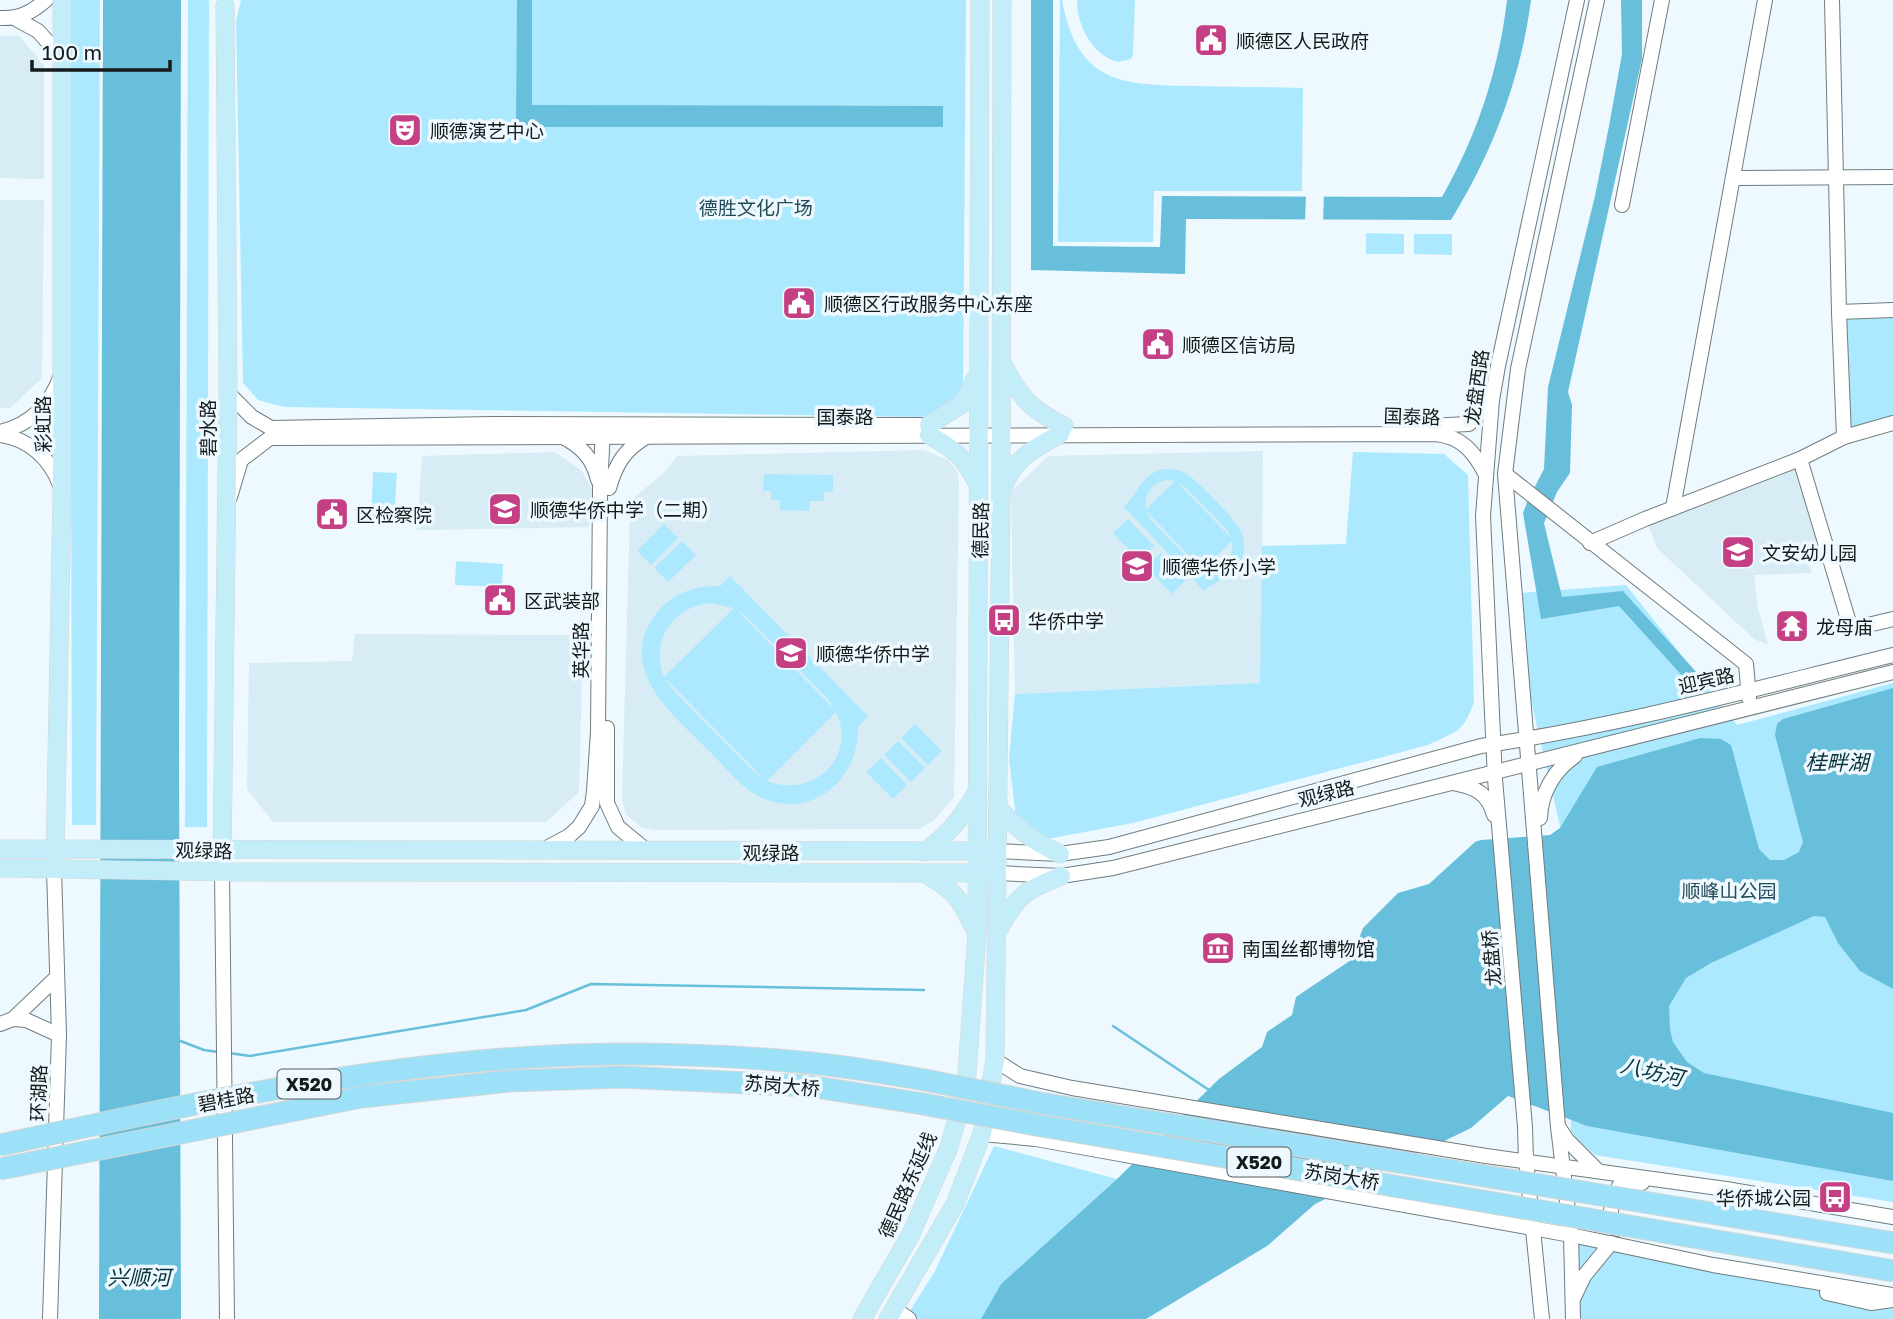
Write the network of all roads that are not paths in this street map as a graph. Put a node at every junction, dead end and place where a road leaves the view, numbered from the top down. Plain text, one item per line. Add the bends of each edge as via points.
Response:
1 (46, 0) edge
2 (62, 0) edge
3 (980, 0) edge
4 (1003, 0) edge
5 (1577, 0) edge
6 (1597, 0) edge
7 (1662, 0) edge
8 (1765, 0) edge
9 (1832, 0) edge
10 (225, 6) dead end
11 (0, 19) edge
12 (16, 19) junction
13 (63, 59) junction
14 (1893, 177) edge
15 (1733, 178) junction
16 (1836, 178) junction
17 (1622, 205) dead end
18 (1893, 310) edge
19 (1839, 312) junction
20 (1002, 362) junction
21 (63, 363) junction
22 (979, 367) junction
23 (228, 393) junction
24 (1492, 400) junction
25 (1893, 423) edge
26 (979, 429) junction
27 (1001, 429) junction
28 (606, 430) junction
29 (929, 430) junction
30 (1062, 430) junction
31 (0, 434) edge
32 (560, 435) junction
33 (648, 436) junction
34 (1844, 437) junction
35 (1800, 459) junction
36 (1485, 474) junction
37 (1505, 474) junction
38 (605, 488) junction
39 (979, 488) junction
40 (62, 495) junction
41 (1001, 495) junction
42 (228, 505) junction
43 (1673, 508) junction
44 (1590, 542) junction
45 (1893, 619) edge
46 (1893, 655) edge
47 (1893, 672) edge
48 (1749, 690) junction
49 (1749, 707) junction
50 (1526, 740) junction
51 (1493, 744) junction
52 (1585, 750) junction
53 (1529, 764) junction
54 (1495, 779) junction
55 (1452, 783) junction
56 (977, 789) junction
57 (998, 806) junction
58 (1501, 847) junction
59 (0, 849) edge
60 (55, 849) junction
61 (223, 850) junction
62 (540, 851) junction
63 (647, 851) junction
64 (977, 851) junction
65 (997, 851) junction
66 (924, 852) junction
67 (1060, 854) junction
68 (1537, 861) junction
69 (0, 868) edge
70 (54, 869) junction
71 (222, 872) junction
72 (977, 873) junction
73 (997, 873) junction
74 (924, 874) junction
75 (1061, 876) junction
76 (977, 934) junction
77 (997, 934) junction
78 (57, 977) junction
79 (6, 1021) edge
80 (59, 1035) junction
81 (622, 1054) joint
82 (995, 1060) junction
83 (622, 1077) joint
84 (128, 1118) junction
85 (1558, 1127) junction
86 (982, 1134) junction
87 (0, 1139) edge
88 (0, 1145) edge
89 (1526, 1160) junction
90 (1563, 1165) junction
91 (0, 1168) edge
92 (1597, 1170) junction
93 (1686, 1183) junction
94 (1893, 1217) edge
95 (1491, 1221) junction
96 (1533, 1228) junction
97 (1571, 1235) junction
98 (1611, 1243) junction
99 (1893, 1243) edge
100 (1676, 1256) junction
101 (1537, 1263) junction
102 (1893, 1271) edge
103 (1759, 1272) junction
104 (1893, 1295) edge
105 (1893, 1300) edge
106 (1572, 1311) edge
107 (898, 1316) edge
108 (50, 1319) edge
109 (227, 1319) edge
110 (862, 1319) edge
111 (1542, 1319) edge

1 - 12 street
2 - 13 main road, 彩虹路
3 - 22 main road, 德民路东延线
4 - 20 main road, 德民路
5 - 24 street, 龙盘西路
6 - 37 street, 龙盘西路 via 1518,369
7 - 17 street
8 - 15 street
9 - 16 street
10 - 23 main road, 碧水路
11 - 12 street
12 - 13 street via 38,31
13 - 21 main road, 彩虹路
14 - 16 street
15 - 16 street
15 - 43 street
16 - 19 street
18 - 19 street
19 - 34 street
20 - 27 main road, 德民路
20 - 30 main road via 1016,391
21 - 31 street via 55,389 40,410
21 - 40 main road, 彩虹路
22 - 26 main road, 德民路东延线
22 - 29 main road via 962,404
23 - 28 street, 国泰路 via 271,428
23 - 42 main road, 碧水路
24 - 30 street, 国泰路 via 1469,425
24 - 36 street, 龙盘西路
25 - 34 street
26 - 27 street, 国泰路
26 - 29 street, 国泰路
26 - 39 main road, 德民路东延线
27 - 30 street, 国泰路
27 - 41 main road, 德民路
28 - 29 street, 国泰路
28 - 32 street, 国泰路
28 - 33 street, 国泰路
28 - 38 street, 英华路
29 - 33 street, 国泰路
29 - 39 main road via 959,454
30 - 36 street, 国泰路 via 1436,434 1464,443
30 - 41 main road via 1018,461
31 - 40 street via 39,452 54,471
32 - 38 street via 584,451
32 - 42 street, 国泰路 via 270,438 241,460
33 - 38 street via 624,454
34 - 35 street
35 - 43 street
35 - 45 street via 1851,629
36 - 51 street, 龙盘西路
37 - 44 street
37 - 50 street, 龙盘西路
38 - 62 street, 英华路 via 592,806 569,836
38 - 63 street, 英华路 via 607,803 618,827
39 - 56 main road, 德民路东延线
40 - 60 main road, 彩虹路
41 - 57 main road, 德民路
42 - 61 main road, 碧水路
43 - 44 street
44 - 48 street via 1746,664
46 - 48 street, 迎宾路
47 - 49 street, 观绿路
48 - 49 street
48 - 50 street, 迎宾路
49 - 52 street, 观绿路
50 - 51 street, 观绿路
50 - 53 street, 龙盘西路
51 - 54 street, 龙盘西路
51 - 67 street, 观绿路 via 1109,847
52 - 53 street, 观绿路
52 - 68 street via 1562,765 1541,801
53 - 54 street, 观绿路
53 - 68 street, 龙盘西路
54 - 55 street, 观绿路
54 - 58 street, 龙盘桥
55 - 58 street via 1476,788 1490,801
55 - 75 street, 观绿路 via 1113,868
56 - 64 main road, 德民路东延线
56 - 66 main road via 961,820
57 - 65 main road, 德民路
57 - 67 main road via 1031,840
58 - 89 street, 龙盘桥
59 - 60 main road, 观绿路
60 - 61 main road, 观绿路
60 - 70 main road, 彩虹路
61 - 62 main road, 观绿路
61 - 71 main road, 碧水路
62 - 63 main road, 观绿路
63 - 66 main road, 观绿路
64 - 65 main road, 观绿路
64 - 66 main road, 观绿路
64 - 72 main road, 德民路东延线
65 - 67 street, 观绿路
65 - 73 main road, 德民路
68 - 85 street
69 - 70 main road, 观绿路
70 - 71 main road, 观绿路
70 - 78 street, 环湖路
71 - 74 main road, 观绿路
71 - 109 street
72 - 73 main road, 观绿路
72 - 74 main road, 观绿路
72 - 76 main road, 德民路东延线
73 - 75 street, 观绿路
73 - 77 main road, 德民路
74 - 76 main road via 960,898
75 - 77 main road via 1028,890 1012,905
76 - 110 main road, 德民路东延线 via 967,1087 949,1147 911,1234
77 - 82 main road, 德民路
78 - 79 street
78 - 80 street, 环湖路
79 - 80 street via 26,1020
80 - 108 street, 环湖路
81 - 84 highway, 碧桂路 / X520, bridge via 507,1058 358,1074
81 - 99 highway, 苏岗大桥 / X520, bridge via 811,1063
82 - 86 main road
82 - 89 street via 1020,1076 1072,1088
83 - 91 highway, 碧桂路 / X520, bridge via 509,1081 361,1097
83 - 102 highway, 苏岗大桥 / X520, bridge via 809,1086
84 - 87 highway, bridge
84 - 88 highway, 碧桂路 / X520, bridge
85 - 90 street
85 - 92 street
86 - 95 street via 1057,1143
86 - 107 main road via 954,1204
89 - 90 street
89 - 96 street, 龙盘桥
90 - 92 street
90 - 97 street
92 - 93 street
93 - 94 street
93 - 100 street via 1628,1182 1619,1186 1612,1203 1616,1228
95 - 96 street
95 - 101 street via 1513,1230
96 - 97 street
96 - 101 street, 龙盘桥
97 - 98 street
97 - 106 street
98 - 100 street
98 - 106 street via 1584,1276
100 - 103 street
101 - 111 street, 龙盘桥
103 - 104 street
103 - 105 street via 1871,1303

